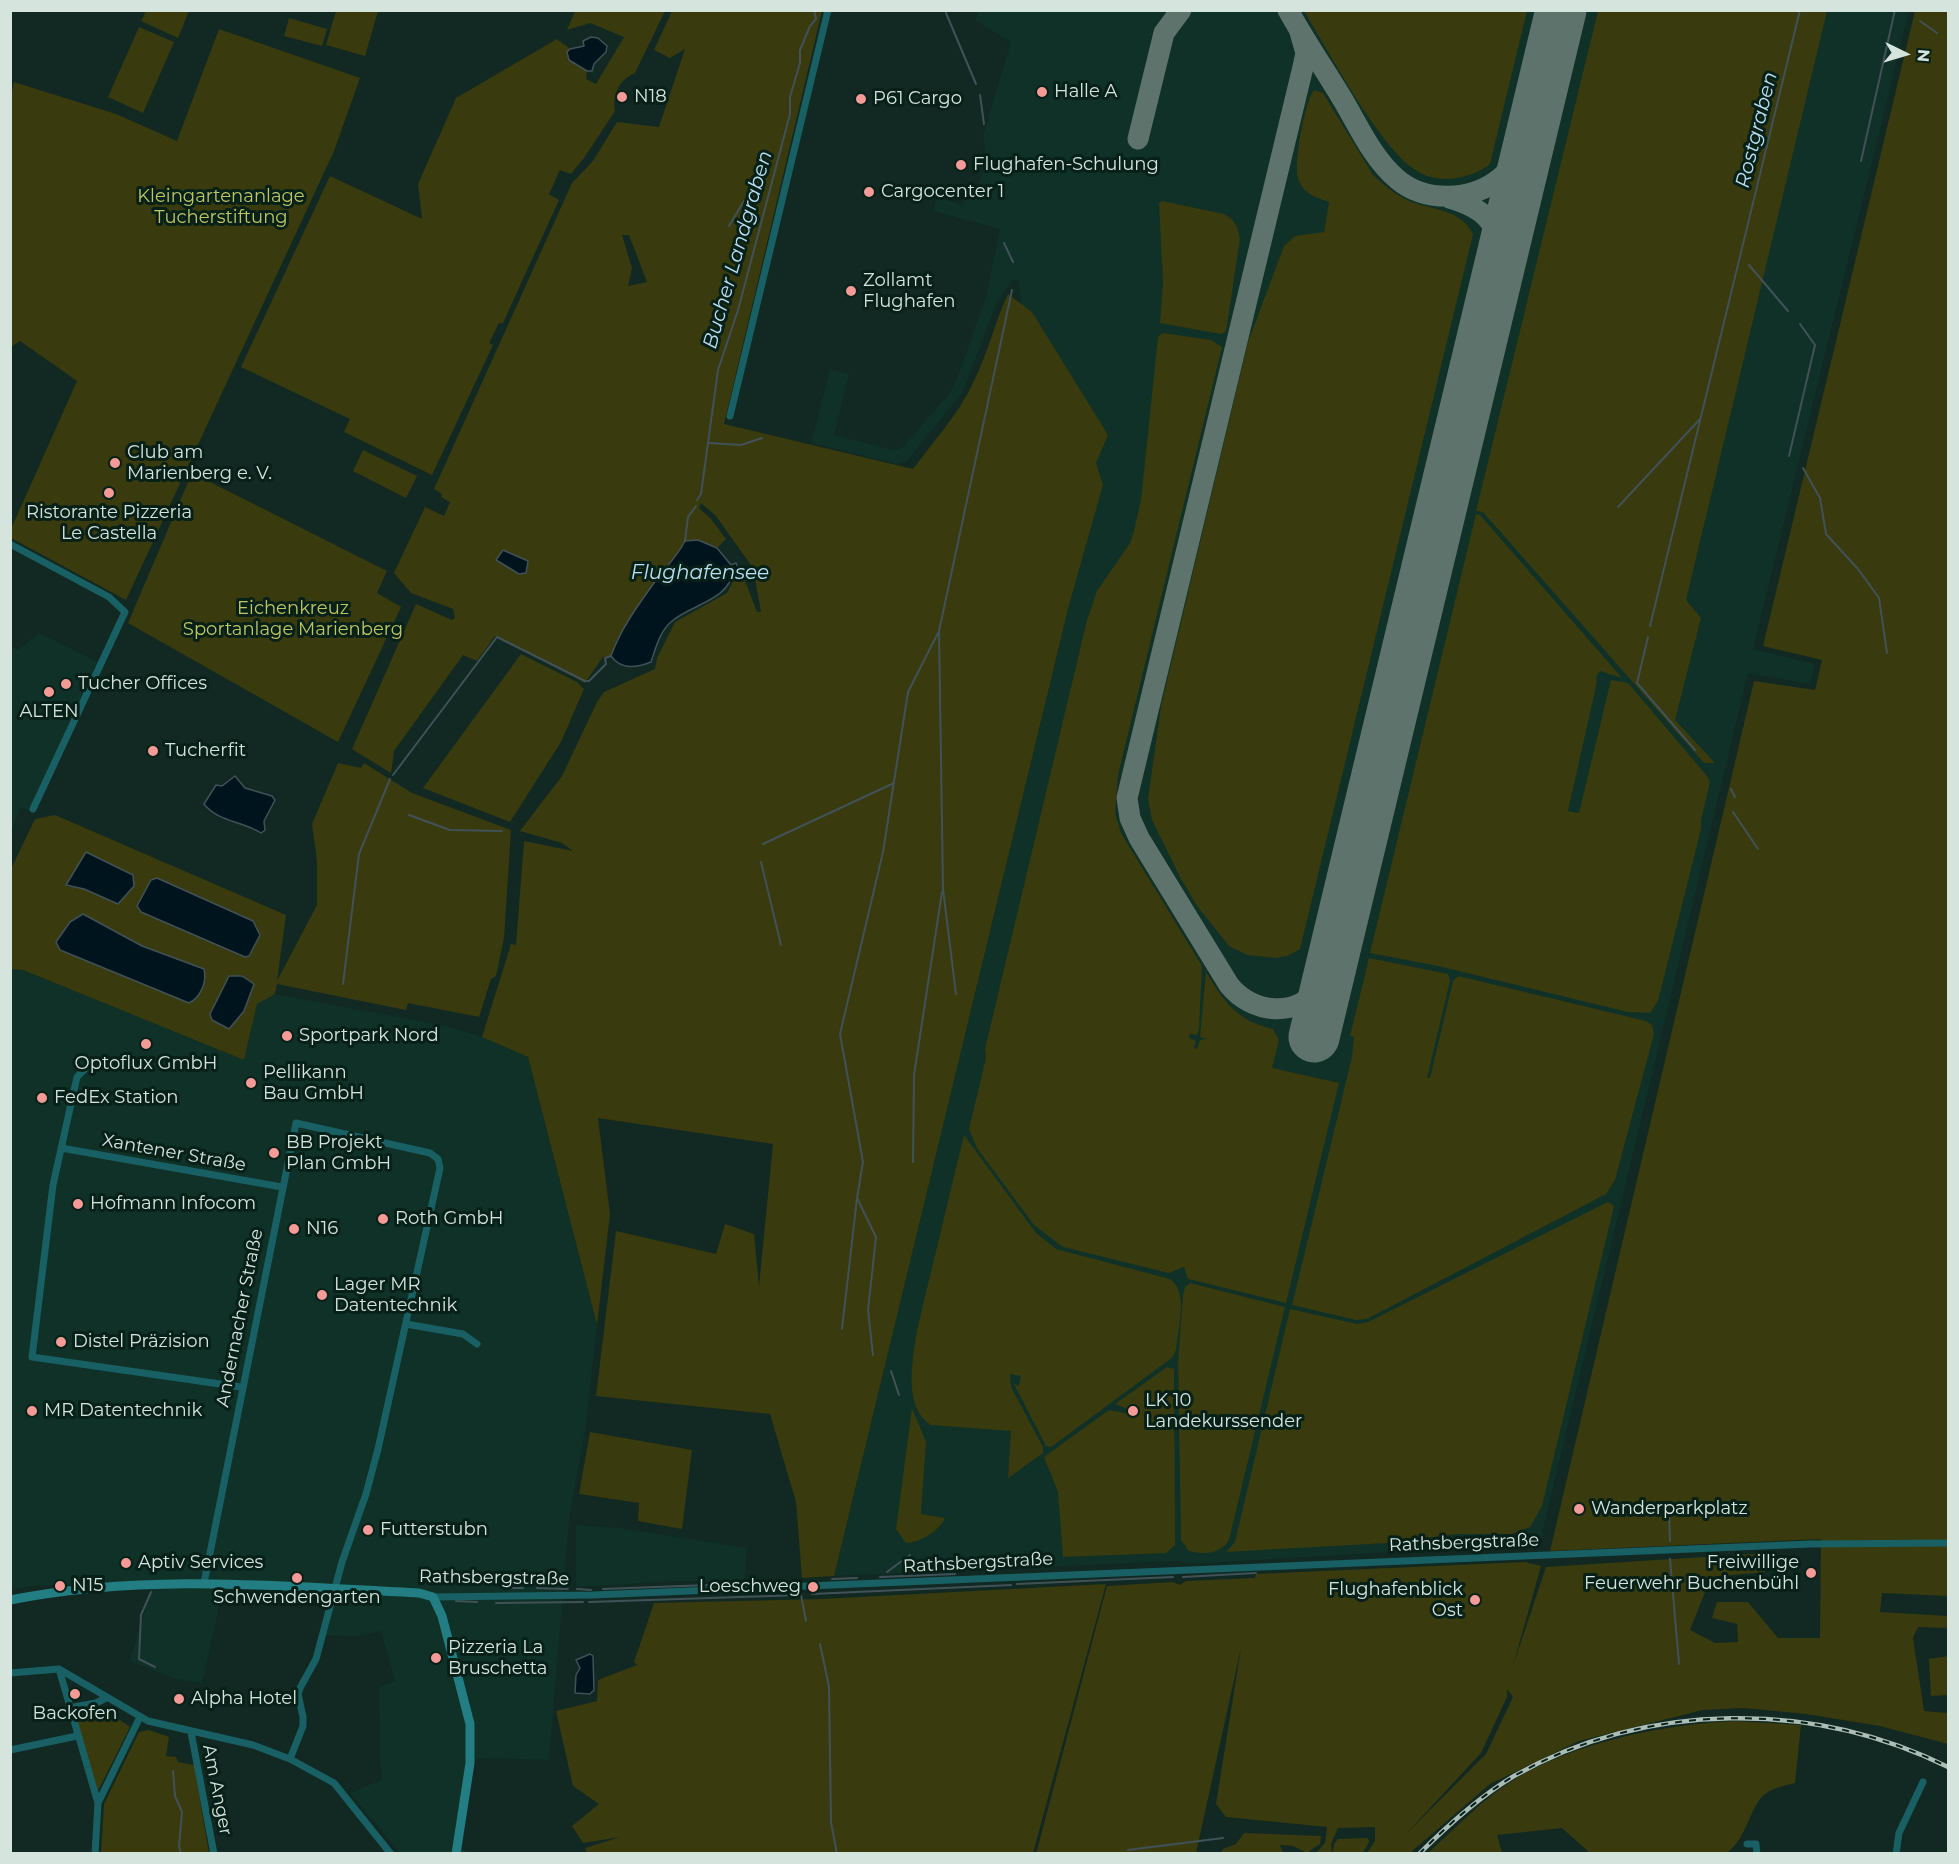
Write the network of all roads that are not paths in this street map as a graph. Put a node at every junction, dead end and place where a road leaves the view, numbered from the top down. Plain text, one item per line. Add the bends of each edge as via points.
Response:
1 (828, 10) edge
2 (730, 416) dead end
3 (10, 544) edge
4 (33, 809) dead end
5 (87, 1066) dead end
6 (61, 1148) junction
7 (282, 1187) junction
8 (406, 1324) junction
9 (477, 1344) dead end
10 (242, 1387) junction
11 (1948, 1543) edge
12 (204, 1583) junction
13 (336, 1589) junction
14 (433, 1597) junction
15 (10, 1600) edge
16 (59, 1668) junction
17 (10, 1673) edge
18 (106, 1698) junction
19 (68, 1707) junction
20 (140, 1718) junction
21 (191, 1732) junction
22 (77, 1736) junction
23 (10, 1750) edge
24 (290, 1758) junction
25 (1923, 1782) dead end
26 (98, 1803) junction
27 (1747, 1844) dead end
28 (95, 1854) edge
29 (214, 1854) edge
30 (391, 1854) edge
31 (456, 1854) edge
32 (1757, 1854) edge
33 (1896, 1854) edge

1 - 2 street
3 - 4 street via 109,597 125,612
5 - 6 street via 78,1077
6 - 7 street, Xantener Straße
6 - 10 street via 32,1357
7 - 8 street, Andernacher Straße via 296,1123 430,1152 438,1158 440,1168
7 - 10 street, Andernacher Straße
8 - 9 street via 463,1334
8 - 13 street, Andernacher Straße via 372,1473
10 - 12 street, Andernacher Straße
11 - 14 street, Rathsbergstraße via 1810,1544 593,1595
12 - 13 street, Rathsbergstraße
12 - 15 street, Rathsbergstraße via 104,1587
13 - 14 street, Rathsbergstraße
13 - 24 street via 316,1659 298,1694 303,1726
14 - 31 street via 442,1616 471,1734
16 - 17 street
16 - 18 street
16 - 19 street
18 - 19 street
18 - 20 street
19 - 22 street
20 - 21 street
20 - 26 street
21 - 24 street via 253,1745
21 - 29 street, Am Anger
22 - 23 street
22 - 26 street
24 - 30 street via 334,1783
25 - 33 street via 1899,1833
26 - 28 street
27 - 32 street via 1756,1844

